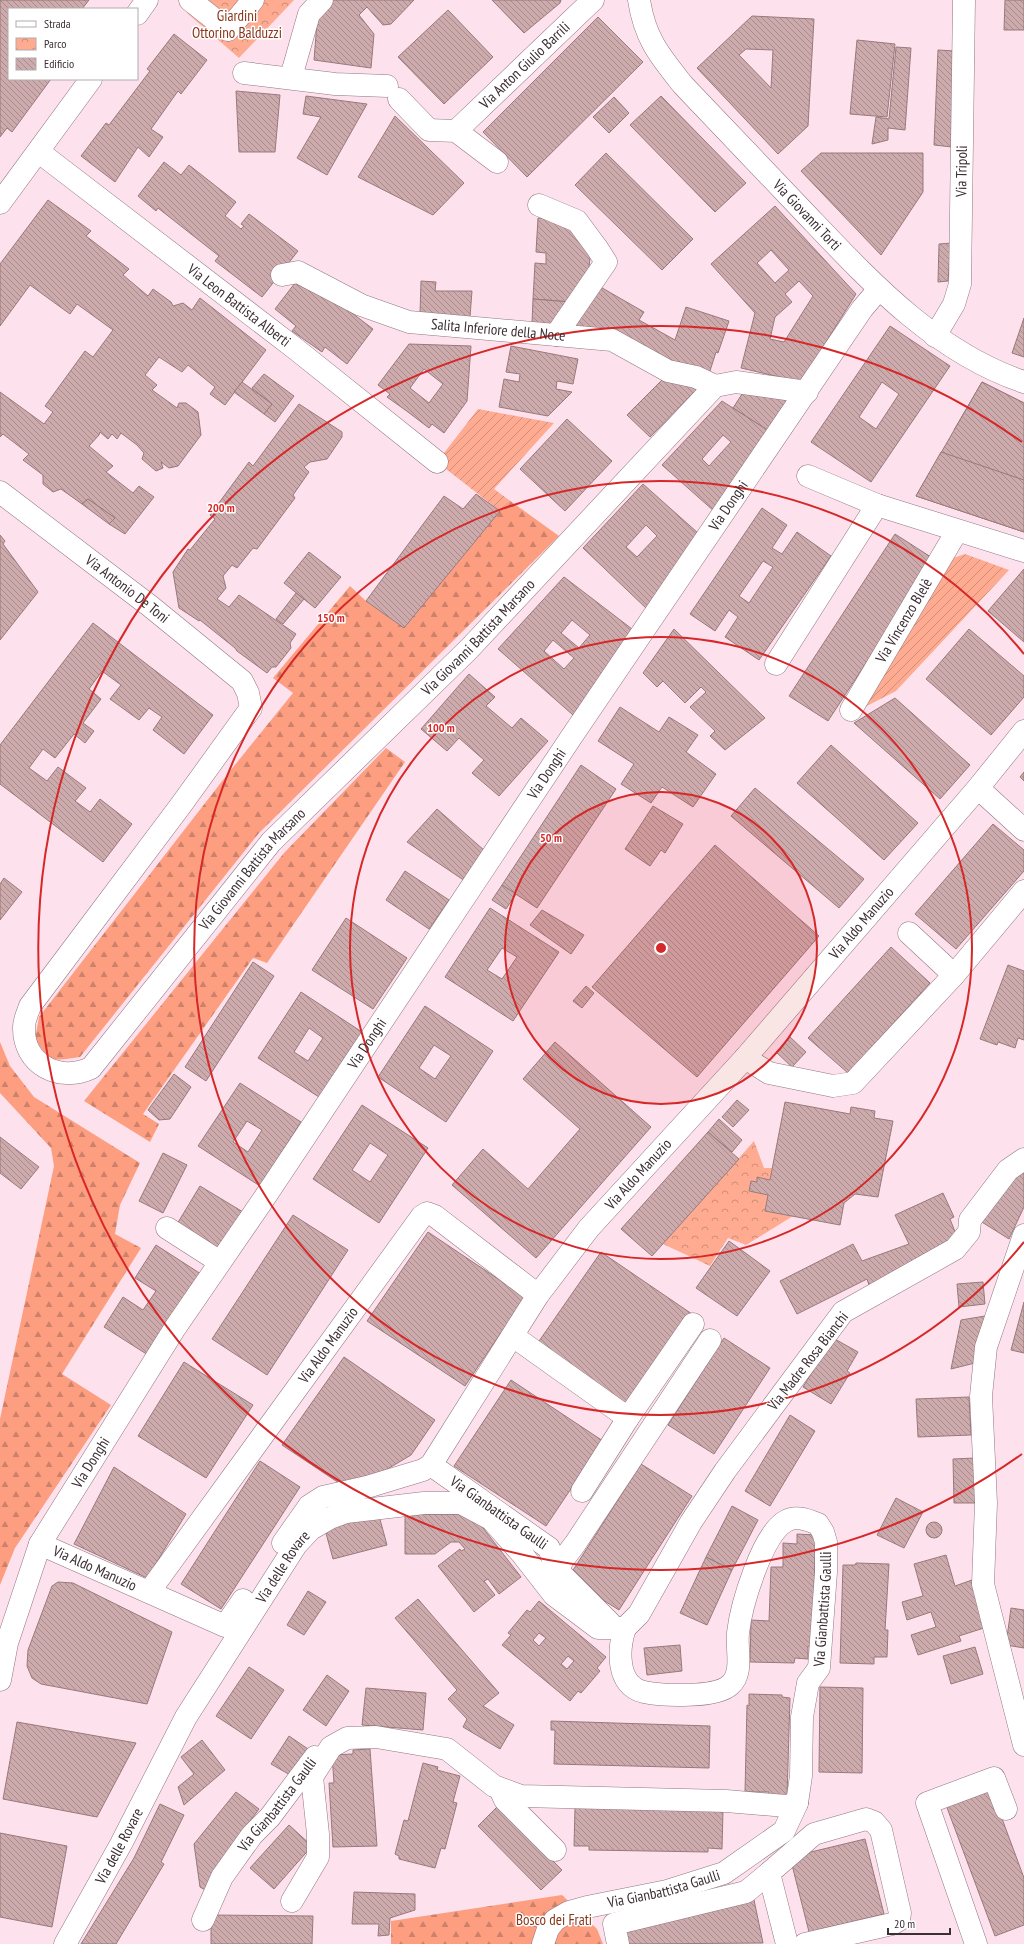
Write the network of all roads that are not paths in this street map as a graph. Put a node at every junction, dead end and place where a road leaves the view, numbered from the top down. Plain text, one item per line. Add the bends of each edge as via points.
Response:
1 (147, 0) edge
2 (190, 0) edge
3 (253, 0) edge
4 (322, 0) edge
5 (593, 0) edge
6 (639, 0) edge
7 (964, 0) edge
8 (138, 13) edge
9 (244, 73) dead end
10 (291, 77) junction
11 (90, 80) edge
12 (456, 131) junction
13 (39, 152) junction
14 (497, 162) dead end
15 (0, 203) edge
16 (539, 205) dead end
17 (282, 275) dead end
18 (879, 289) junction
19 (556, 335) junction
20 (936, 336) junction
21 (1024, 382) edge
22 (715, 386) junction
23 (807, 392) junction
24 (437, 462) dead end
25 (808, 476) dead end
26 (0, 492) edge
27 (877, 505) junction
28 (957, 531) junction
29 (1024, 551) edge
30 (776, 664) dead end
31 (248, 693) joint
32 (851, 710) dead end
33 (1024, 731) edge
34 (978, 788) junction
35 (1024, 830) edge
36 (1024, 891) edge
37 (909, 933) dead end
38 (954, 975) junction
39 (745, 1058) junction
40 (1024, 1159) edge
41 (167, 1228) dead end
42 (1024, 1234) edge
43 (220, 1262) junction
44 (538, 1295) junction
45 (693, 1324) dead end
46 (513, 1336) junction
47 (710, 1340) dead end
48 (628, 1418) junction
49 (431, 1465) junction
50 (582, 1491) dead end
51 (40, 1544) junction
52 (556, 1569) junction
53 (149, 1592) junction
54 (626, 1624) junction
55 (0, 1680) edge
56 (376, 1737) junction
57 (1024, 1745) edge
58 (500, 1789) junction
59 (797, 1804) junction
60 (1006, 1809) dead end
61 (555, 1850) dead end
62 (769, 1873) junction
63 (292, 1901) dead end
64 (203, 1920) dead end
65 (65, 1944) edge
66 (543, 1944) edge
67 (618, 1944) edge
68 (787, 1944) edge
69 (806, 1944) edge
70 (976, 1944) edge

1 - 8 street
2 - 3 street via 228,30
4 - 10 street via 309,14
5 - 12 street, Via Anton Giulio Barrili
6 - 18 street, Via Giovanni Torti via 642,21 650,40 683,85
7 - 20 street, Via Tripoli via 960,284 954,304
9 - 10 street
10 - 12 street via 393,92 429,130
11 - 13 street
12 - 14 street
13 - 15 street
13 - 24 street, Via Leon Battista Alberti via 297,350
16 - 19 street via 576,221 606,262
17 - 19 street, Salita Inferiore della Noce via 298,272 361,305 409,322
18 - 20 street, Via Giovanni Torti
18 - 23 street, Via Donghi via 862,309
19 - 22 street, Salita Inferiore della Noce via 612,340 668,371 696,377
20 - 21 street, Via Giovanni Torti via 979,362
22 - 23 street via 736,382
22 - 31 street, Via Giovanni Battista Marsano via 469,649 271,842 91,1068 80,1073 65,1074 41,1066 27,1048 24,1026 30,1006 252,708
23 - 43 street, Via Donghi via 572,736
25 - 27 street
26 - 31 street, Via Antonio De Toni via 150,606 242,681
27 - 28 street
27 - 30 street
28 - 29 street
28 - 32 street, Via Vincenzo Blelè
33 - 34 street, Via Aldo Manuzio
34 - 35 street
34 - 39 street, Via Aldo Manuzio
36 - 38 street
37 - 38 street
38 - 39 street via 853,1083 833,1086 769,1073
39 - 44 street, Via Aldo Manuzio via 589,1228
40 - 54 street, Via Madre Rosa Bianchi via 1008,1170 970,1220 969,1232 955,1249 843,1312 725,1471
41 - 43 street
42 - 57 street via 986,1347 981,1396 986,1503 984,1584
43 - 51 street, Via Donghi via 175,1328
44 - 46 street, Via Aldo Manuzio
44 - 53 street, Via Aldo Manuzio via 435,1216 428,1213 422,1216
45 - 48 street
46 - 48 street
46 - 49 street, Via Aldo Manuzio
47 - 52 street, Via Gianbattista Gaulli
48 - 50 street
49 - 52 street, Via Gianbattista Gaulli via 549,1548
49 - 53 street, Via Aldo Manuzio via 423,1470 367,1487 322,1497 309,1506 225,1626
51 - 53 street, Via Aldo Manuzio
51 - 55 street, Via Donghi via 7,1643
52 - 54 street, Via Gianbattista Gaulli
54 - 59 street, Via Gianbattista Gaulli via 620,1642 622,1668 627,1680 640,1691 653,1694 690,1694 724,1690 735,1680 738,1671 737,1634 745,1595 770,1539 787,1521 798,1518 818,1524 826,1542 823,1620 819,1668 808,1683 802,1717 801,1776
54 - 65 street, Via delle Rovare via 598,1628 554,1595 491,1519 461,1503 424,1503 346,1512 330,1518 311,1529 296,1545 186,1717 121,1844
56 - 58 street, Via Gianbattista Gaulli via 447,1749 476,1774
56 - 63 street, Via Gianbattista Gaulli via 347,1738 331,1747 312,1777 318,1857
56 - 64 street, Via Gianbattista Gaulli via 356,1728 339,1727 328,1738 222,1877
58 - 59 street, Via Gianbattista Gaulli via 521,1796 726,1801 786,1806
58 - 61 street, Via Gianbattista Gaulli via 504,1800
59 - 66 street, Via Gianbattista Gaulli via 784,1831 724,1873 667,1891 568,1912 555,1920 548,1929
60 - 70 street via 994,1778 927,1803
62 - 67 street, Via Gianbattista Gaulli via 746,1892 614,1924
62 - 68 street
62 - 69 street, Via Gianbattista Gaulli via 814,1834 866,1819 874,1822 881,1830 900,1913 899,1920 892,1924

